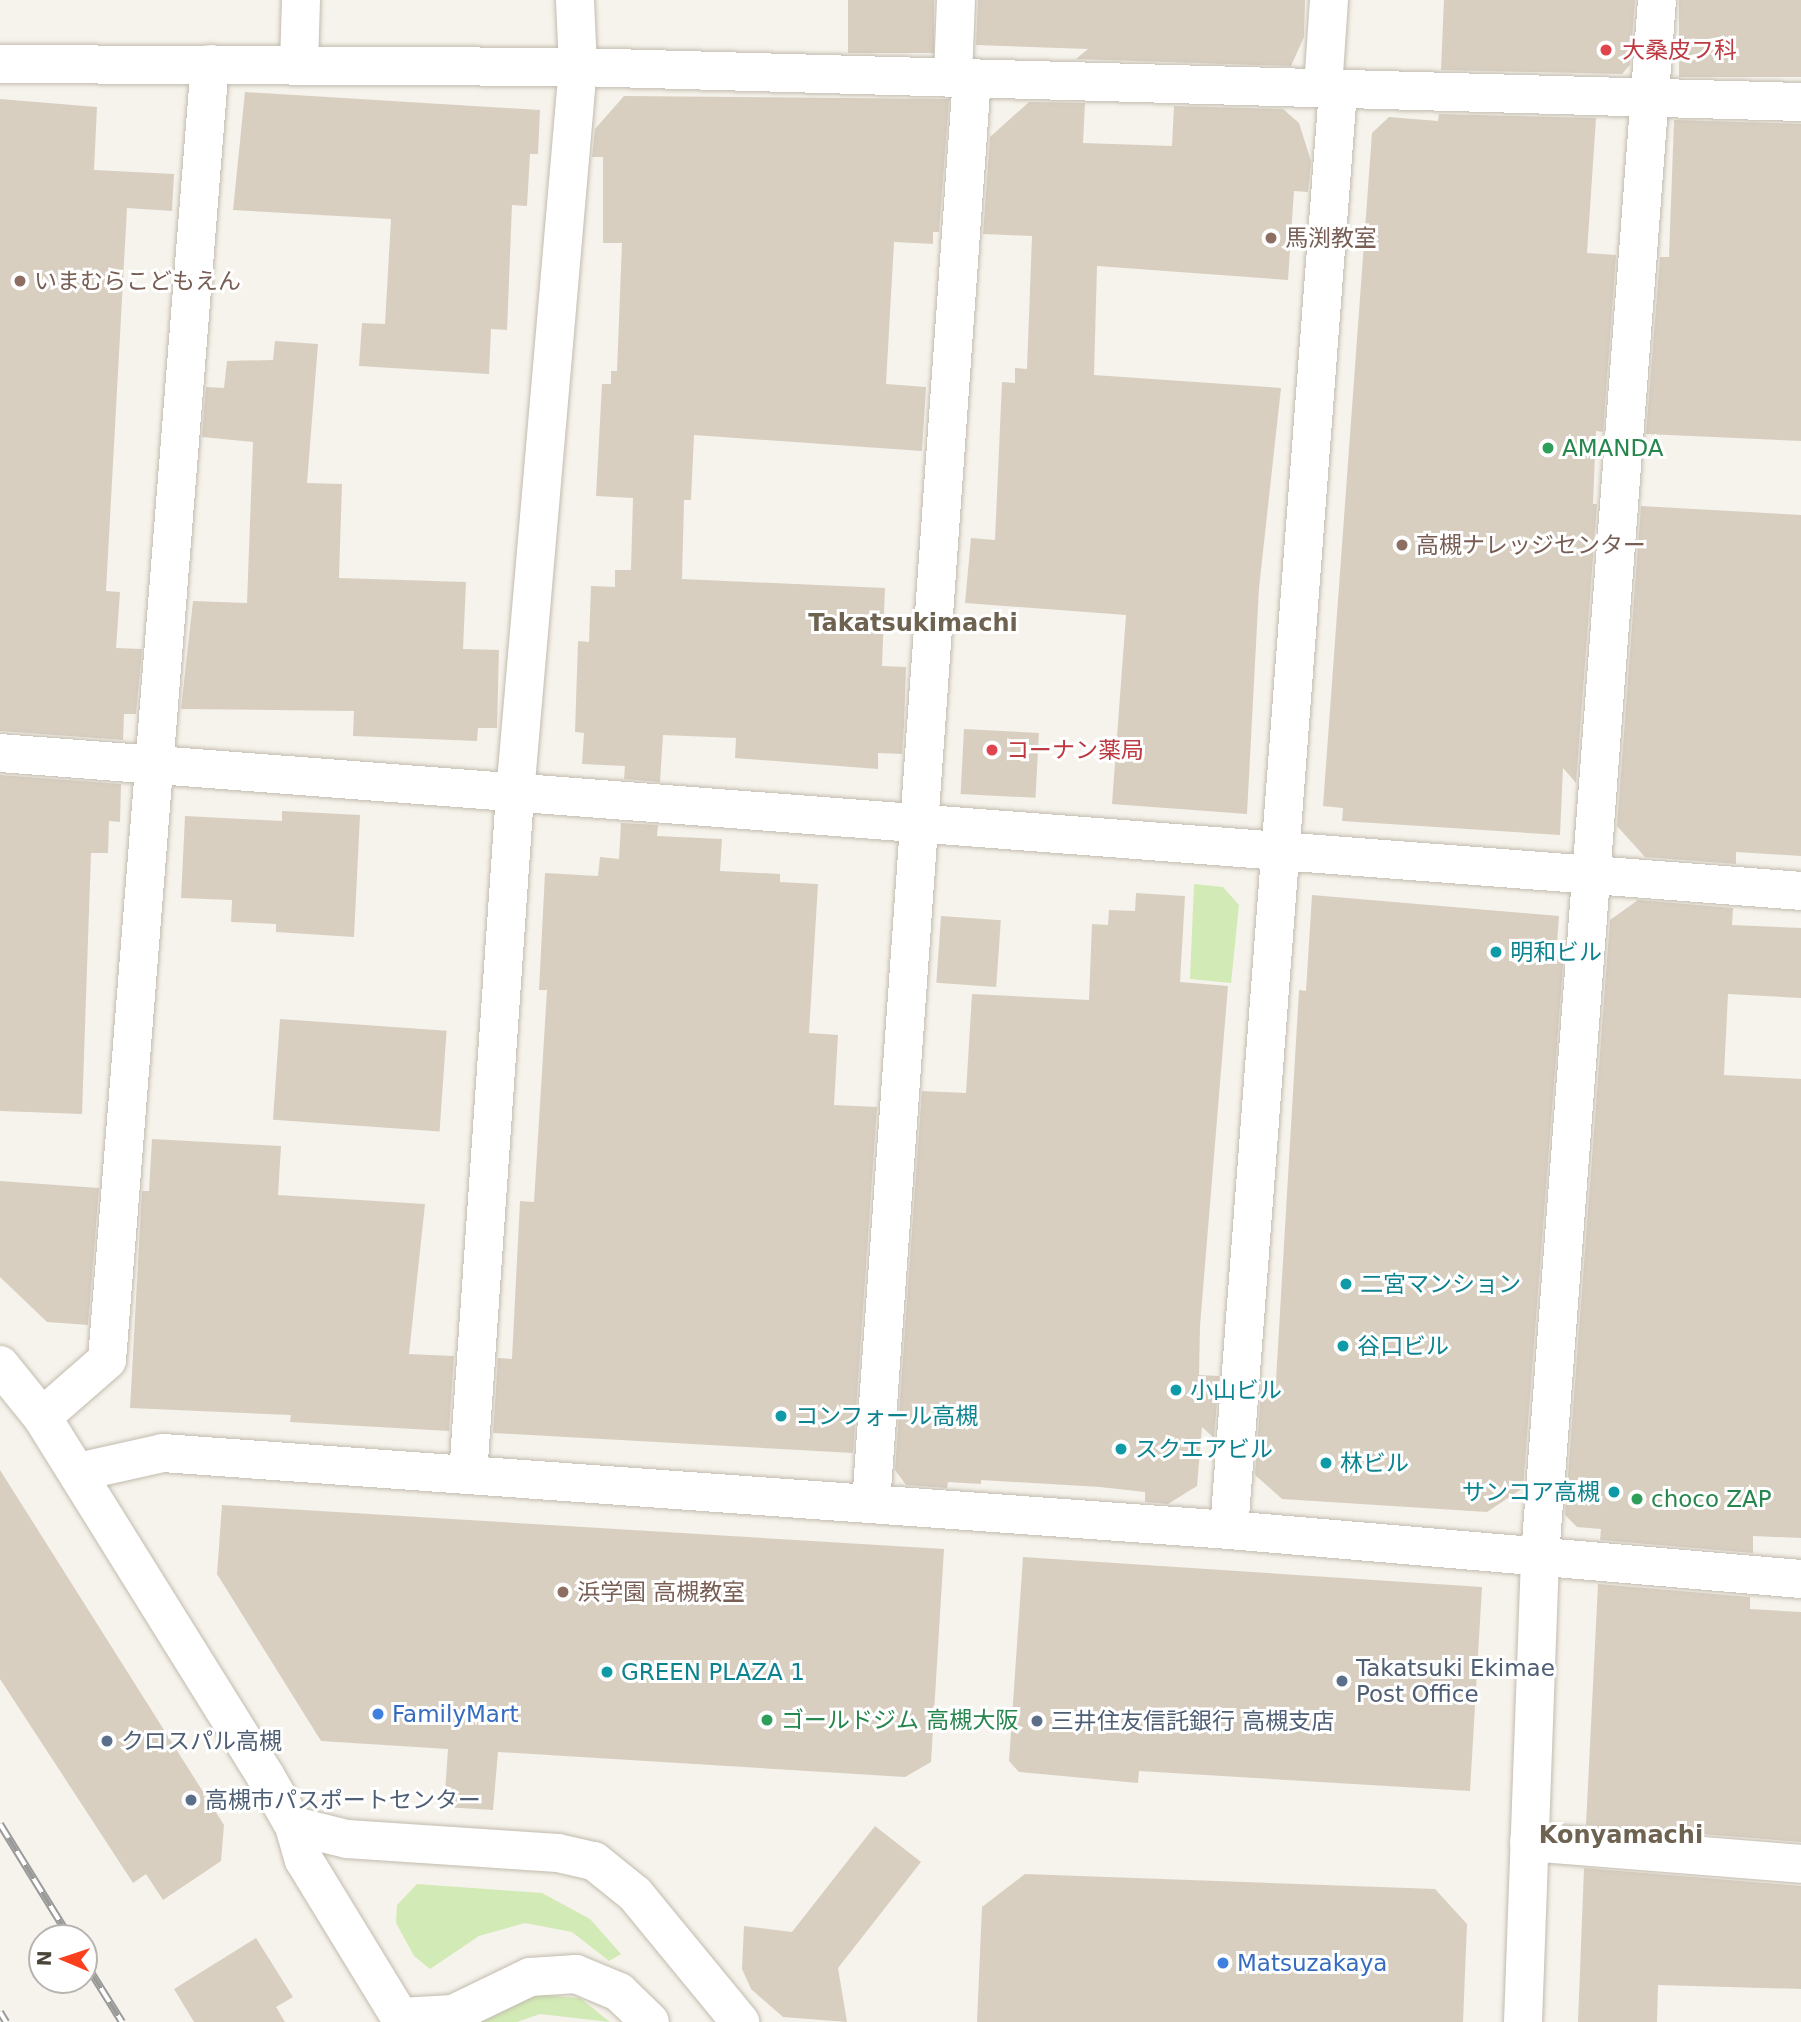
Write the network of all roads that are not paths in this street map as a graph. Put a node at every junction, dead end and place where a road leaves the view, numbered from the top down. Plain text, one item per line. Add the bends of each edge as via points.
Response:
1 (301, 0) edge
2 (575, 0) edge
3 (956, 0) edge
4 (1329, 0) edge
5 (1657, 0) edge
6 (0, 64) edge
7 (210, 64) junction
8 (299, 64) junction
9 (578, 67) junction
10 (962, 78) junction
11 (1330, 88) junction
12 (1649, 99) junction
13 (1801, 103) edge
14 (0, 753) edge
15 (154, 766) junction
16 (514, 794) junction
17 (918, 824) junction
18 (1280, 851) junction
19 (1591, 876) junction
20 (1801, 891) edge
21 (0, 1365) edge
22 (42, 1417) junction
23 (78, 1472) junction
24 (468, 1475) junction
25 (871, 1504) junction
26 (1229, 1530) junction
27 (1540, 1556) junction
28 (1801, 1579) edge
29 (294, 1826) junction
30 (1529, 1842) junction
31 (1801, 1864) edge
32 (402, 2019) edge
33 (650, 2022) edge
34 (740, 2022) edge
35 (1523, 2022) edge

1 - 8 street
2 - 9 street
3 - 10 street
4 - 11 street
5 - 12 street
6 - 7 street
7 - 8 street
7 - 15 street
8 - 9 street
9 - 10 street
9 - 16 street
10 - 11 street
10 - 17 street
11 - 12 street
11 - 18 street
12 - 13 street
12 - 19 street
14 - 15 street
15 - 16 street
15 - 22 street via 107,1360
16 - 17 street
16 - 24 street
17 - 18 street
17 - 25 street
18 - 19 street
18 - 26 street
19 - 20 street
19 - 27 street
21 - 22 street
22 - 23 street
23 - 24 street via 163,1453
23 - 29 street
24 - 25 street
25 - 26 street
26 - 27 street
27 - 28 street
27 - 30 street
29 - 32 street via 304,1860
29 - 34 street via 346,1839 558,1853 594,1861 635,1894
30 - 31 street
30 - 35 street
32 - 33 street via 453,2014 530,1977 576,1974 619,1992

